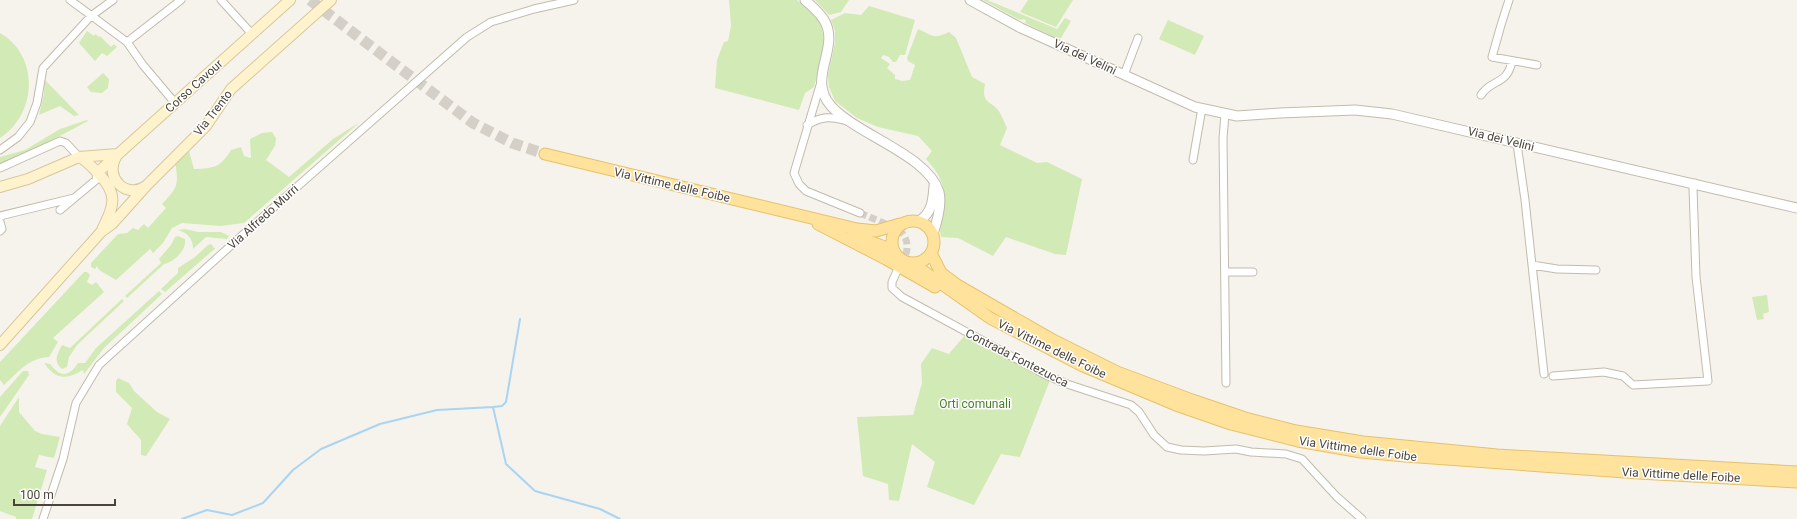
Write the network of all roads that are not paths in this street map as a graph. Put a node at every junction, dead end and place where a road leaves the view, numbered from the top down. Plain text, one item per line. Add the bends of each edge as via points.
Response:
1 (70, 0) edge
2 (113, 0) edge
3 (181, 0) edge
4 (221, 0) edge
5 (290, 0) edge
6 (331, 0) edge
7 (574, 0) edge
8 (805, 0) edge
9 (970, 0) edge
10 (1510, 0) edge
11 (91, 16) junction
12 (252, 34) junction
13 (1138, 38) dead end
14 (127, 42) junction
15 (1512, 61) junction
16 (1537, 65) dead end
17 (1124, 75) junction
18 (821, 82) junction
19 (1481, 95) dead end
20 (175, 103) junction
21 (1202, 108) junction
22 (1225, 114) junction
23 (850, 121) junction
24 (807, 125) junction
25 (1517, 144) junction
26 (0, 150) edge
27 (118, 154) junction
28 (545, 154) tunnel mouth
29 (79, 157) junction
30 (1193, 160) dead end
31 (0, 168) edge
32 (97, 173) junction
33 (91, 183) junction
34 (934, 183) junction
35 (1695, 183) junction
36 (147, 184) junction
37 (108, 185) junction
38 (120, 186) junction
39 (0, 187) edge
40 (74, 198) junction
41 (1797, 208) edge
42 (60, 210) dead end
43 (860, 213) tunnel mouth
44 (800, 214) junction
45 (0, 216) edge
46 (919, 221) junction
47 (0, 222) edge
48 (900, 224) junction
49 (0, 231) edge
50 (101, 232) junction
51 (933, 234) junction
52 (893, 250) junction
53 (931, 254) junction
54 (912, 263) junction
55 (1532, 265) junction
56 (1596, 270) dead end
57 (897, 271) tunnel mouth
58 (1226, 272) junction
59 (1253, 272) dead end
60 (990, 318) junction
61 (0, 345) edge
62 (1544, 374) dead end
63 (1553, 376) dead end
64 (1226, 383) dead end
65 (1797, 472) edge
66 (1797, 482) edge
67 (43, 519) edge
68 (1362, 519) edge

1 - 11 street
2 - 11 street
3 - 14 street
4 - 12 street
5 - 12 main road, Corso Cavour
6 - 36 main road, Via Trento via 231,89 206,126
7 - 67 street, Via Alfredo Murri via 492,22 467,37 99,365 76,403 63,459
8 - 18 street via 821,16 829,32
9 - 17 street, Via dei Velini via 1021,28
10 - 15 street via 1492,57
11 - 14 street
11 - 26 street via 43,68 37,103 30,122 18,137
12 - 20 main road, Corso Cavour
13 - 17 street
14 - 20 street
15 - 16 street
15 - 19 street via 1506,76 1486,88
17 - 21 street, Via dei Velini
18 - 23 street via 831,106
18 - 24 street
20 - 27 main road, Corso Cavour
21 - 22 street, Via dei Velini
21 - 30 street
22 - 25 street, Via dei Velini via 1237,116 1355,110 1392,114
22 - 58 street via 1223,138
23 - 24 street via 826,117
23 - 34 street via 924,170
24 - 43 street via 794,172 799,184 806,191
25 - 35 street, Via dei Velini
25 - 55 street
27 - 29 main road
27 - 32 main road, Corso Cavour
27 - 38 main road via 113,162 112,172
28 - 44 main road, Via Vittime delle Foibe
29 - 31 street via 66,143 60,141
29 - 32 main road via 87,161
29 - 39 main road via 28,179
32 - 33 street
32 - 37 main road
33 - 37 street
33 - 40 street
34 - 46 street via 932,204
34 - 51 street via 940,200
35 - 41 street, Via dei Velini
35 - 63 street via 1693,188 1696,277 1708,381 1633,385 1623,376 1604,372
36 - 38 main road via 134,190
36 - 50 main road, Via Trento via 112,224
37 - 38 street
37 - 50 main road via 113,202
40 - 42 street
40 - 45 street
44 - 48 main road, Via Vittime delle Foibe via 866,231 886,229
44 - 52 main road, Via Vittime delle Foibe
44 - 60 main road via 896,264
46 - 48 main road via 912,220
46 - 51 main road
47 - 49 street
48 - 52 main road via 892,236
50 - 61 main road
51 - 53 main road via 934,247
52 - 54 main road via 901,259
53 - 54 main road via 926,259
53 - 65 main road, Via Vittime delle Foibe via 941,273 957,285 1051,339 1111,369 1245,418 1296,431 1363,442 1497,455
54 - 60 main road, Via Vittime delle Foibe
55 - 56 street via 1558,270
55 - 62 street
57 - 68 street, Contrada Fontezucca via 892,288 902,297 1046,375 1131,405 1139,412 1154,435 1167,446 1181,450 1236,449 1286,454 1298,458 1307,463 1337,497
58 - 59 street
58 - 64 street
60 - 66 main road, Via Vittime delle Foibe via 1083,366 1176,405 1231,424 1298,441 1361,452 1405,456

